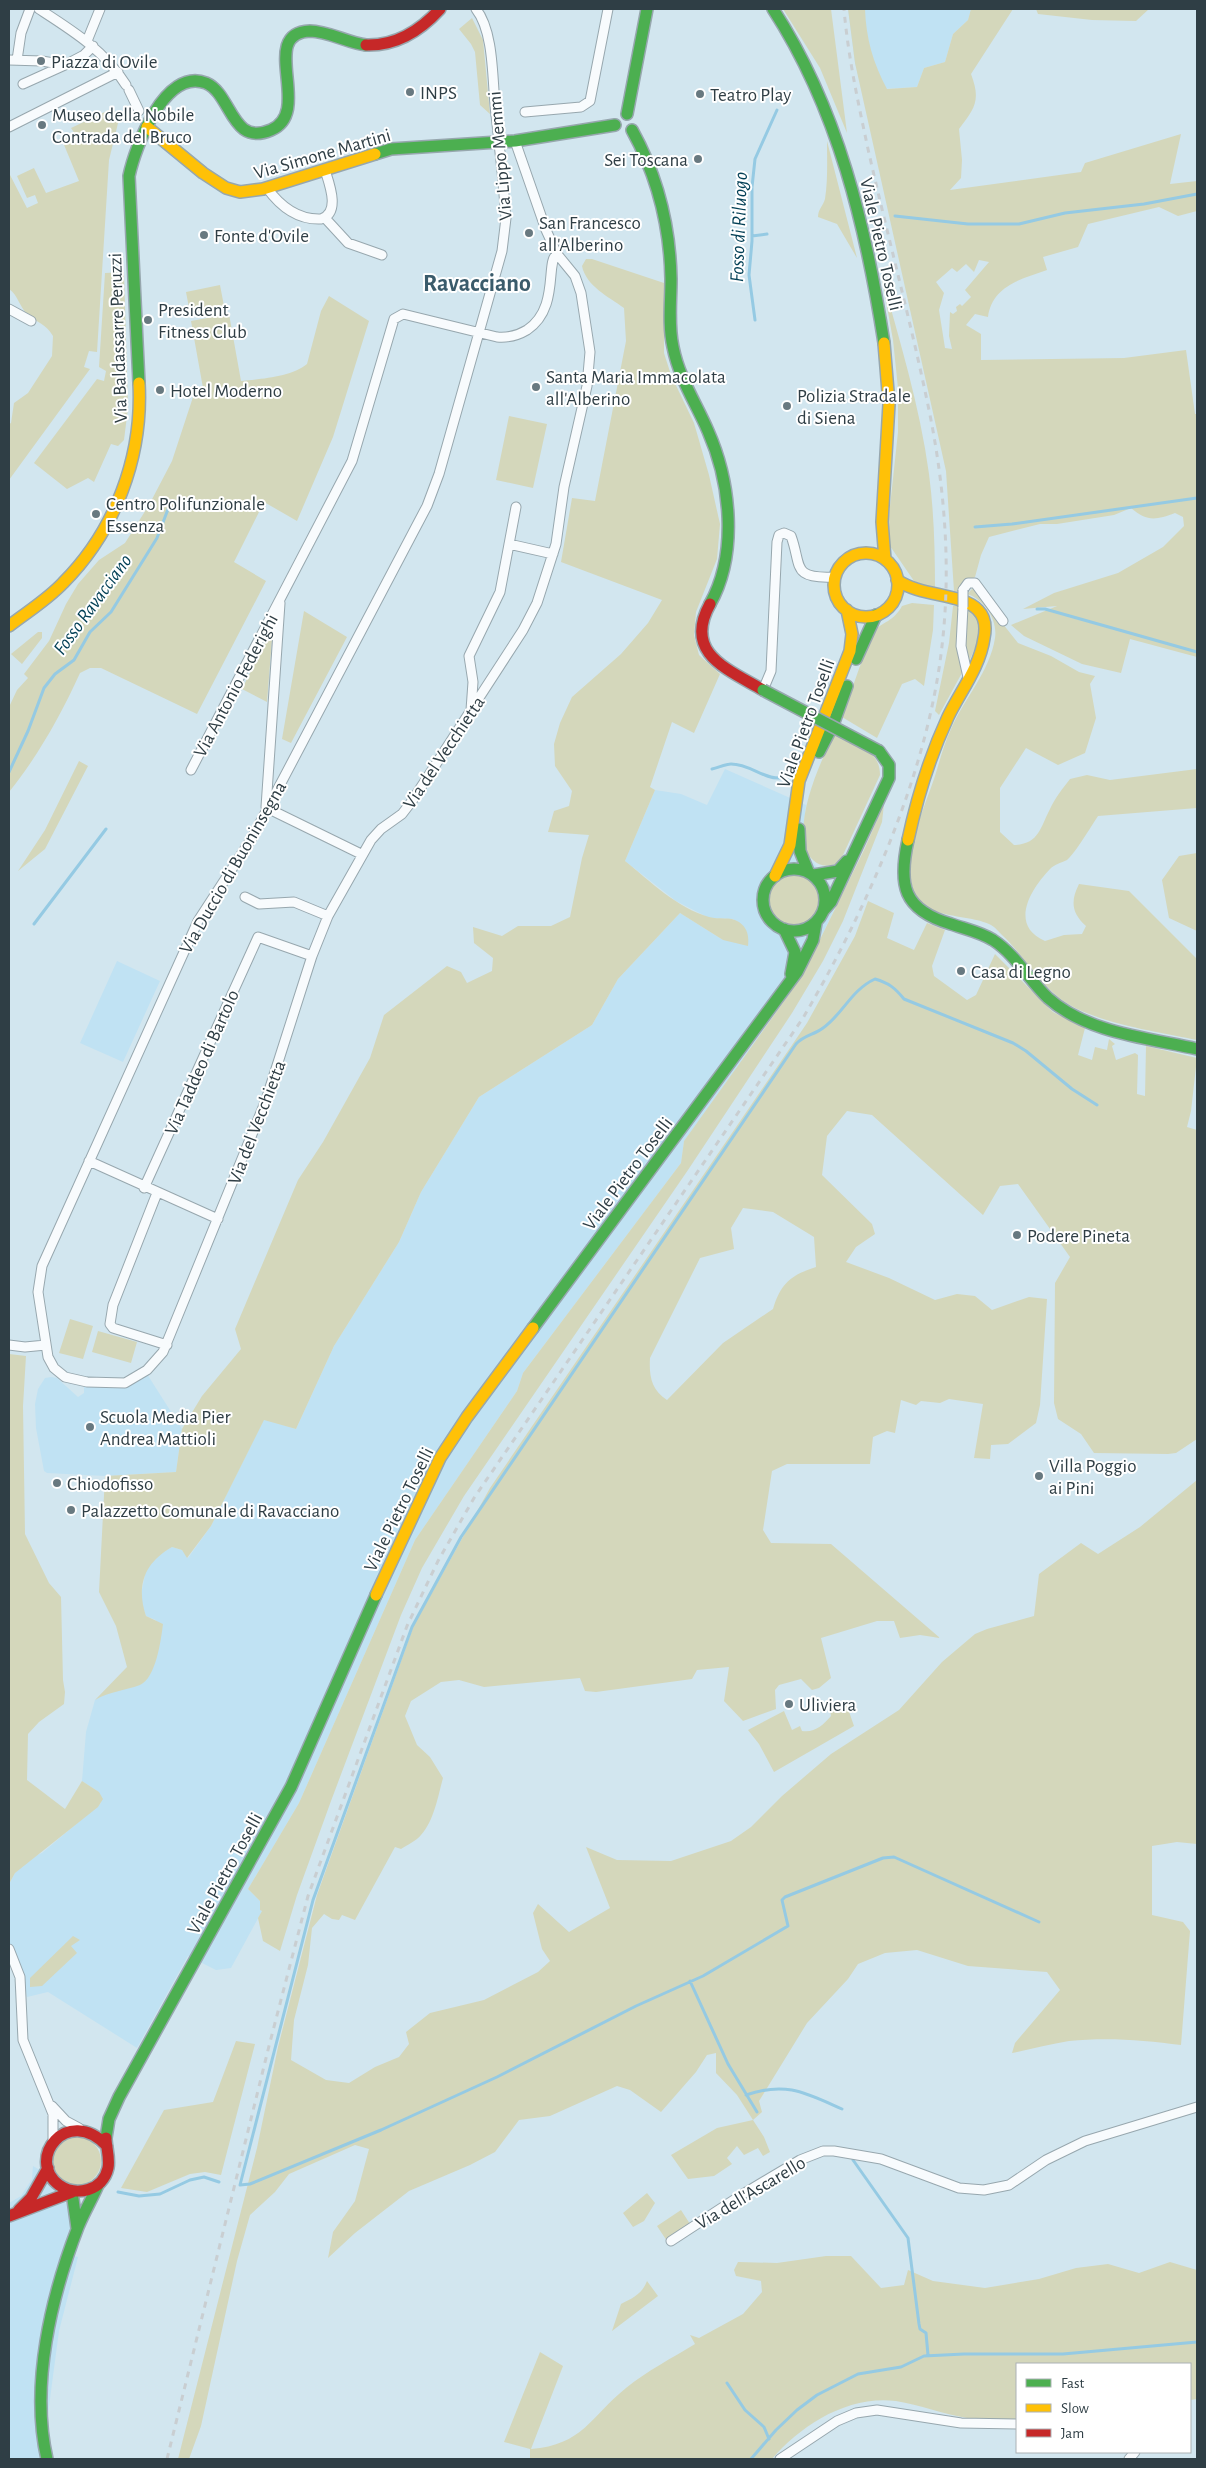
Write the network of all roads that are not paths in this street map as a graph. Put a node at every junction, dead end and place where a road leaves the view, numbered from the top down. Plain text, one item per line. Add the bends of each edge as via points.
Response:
1 (30, 9) edge
2 (39, 9) edge
3 (100, 9) edge
4 (440, 9) edge
5 (476, 9) edge
6 (608, 9) edge
7 (647, 9) edge
8 (773, 9) edge
9 (90, 43) junction
10 (13, 60) edge
11 (65, 65) junction
12 (118, 72) junction
13 (24, 84) dead end
14 (525, 112) dead end
15 (626, 114) junction
16 (615, 125) junction
17 (9, 127) edge
18 (147, 127) junction
19 (632, 130) junction
20 (515, 141) junction
21 (325, 170) junction
22 (267, 188) junction
23 (325, 218) junction
24 (557, 254) junction
25 (382, 255) dead end
26 (575, 276) junction
27 (551, 278) junction
28 (9, 309) edge
29 (31, 321) dead end
30 (480, 332) junction
31 (883, 503) junction
32 (516, 507) dead end
33 (509, 544) junction
34 (554, 554) junction
35 (858, 554) junction
36 (885, 559) junction
37 (834, 577) junction
38 (897, 580) junction
39 (923, 593) junction
40 (280, 600) junction
41 (894, 600) junction
42 (847, 610) junction
43 (876, 615) junction
44 (1003, 620) dead end
45 (9, 626) edge
46 (968, 677) junction
47 (763, 690) junction
48 (472, 711) junction
49 (191, 770) dead end
50 (266, 808) junction
51 (856, 846) junction
52 (361, 854) junction
53 (811, 873) junction
54 (774, 876) junction
55 (245, 897) dead end
56 (824, 910) junction
57 (328, 916) junction
58 (816, 923) junction
59 (784, 930) junction
60 (312, 956) junction
61 (787, 985) junction
62 (1197, 1049) edge
63 (89, 1161) junction
64 (144, 1188) junction
65 (157, 1193) junction
66 (218, 1219) junction
67 (9, 1345) edge
68 (46, 1345) junction
69 (167, 1345) junction
70 (9, 1949) edge
71 (119, 2097) junction
72 (49, 2102) junction
73 (1197, 2106) edge
74 (82, 2129) junction
75 (53, 2142) junction
76 (106, 2146) junction
77 (48, 2168) junction
78 (98, 2185) junction
79 (72, 2192) junction
80 (13, 2214) edge
81 (77, 2229) junction
82 (671, 2241) dead end
83 (1016, 2424) edge
84 (47, 2459) edge
85 (780, 2459) edge

1 - 10 street
2 - 9 street
3 - 9 street
4 - 18 main road, Via Baldassarre Peruzzi via 412,33 385,44 364,45 311,31 291,38 285,49 289,110 281,123 268,131 254,133 244,130 218,94 201,82 184,84 172,90
5 - 30 street, Via Lippo Memmi, bridge via 487,33 505,231
6 - 14 street via 590,101 581,107
7 - 15 main road
8 - 31 main road, Viale Pietro Toselli via 806,62 831,117 875,290 889,388
9 - 11 street via 84,54
9 - 12 street
10 - 11 street
11 - 13 street
12 - 17 street
12 - 18 street
15 - 16 main road via 618,117
15 - 19 main road via 634,119
16 - 19 main road, Via Simone Martini via 624,134
16 - 20 main road, Via Simone Martini
18 - 22 main road, Via Simone Martini via 226,188 246,192
18 - 45 main road, Via Baldassarre Peruzzi via 133,154 129,176 140,400 132,463 115,508 96,542 59,587
19 - 47 main road via 653,170 669,234 674,356 715,451 726,506 726,565 718,591 703,619 701,638 706,650 717,660
20 - 21 main road, Via Simone Martini via 391,149
20 - 24 street, Via del Vecchietta
21 - 22 main road, Via Simone Martini
21 - 23 street via 332,198
22 - 23 street via 285,209 313,219
23 - 25 street via 346,242
24 - 26 street, Via del Vecchietta
24 - 27 street via 552,259
26 - 27 street via 562,272
26 - 34 street, Via del Vecchietta via 586,320 589,368 564,487
27 - 30 street via 546,307 532,326 506,338
28 - 29 street
30 - 40 street, Via Antonio Federighi via 403,314 395,316 352,461
30 - 50 street, Via Duccio di Buoninsegna via 440,474 427,506
31 - 35 main road, Viale Pietro Toselli via 871,538
31 - 36 main road, Viale Pietro Toselli via 880,534
32 - 33 street
33 - 34 street
33 - 48 street via 500,592 469,656 473,682
34 - 48 street, Via del Vecchietta via 532,615
35 - 36 main road via 873,554
35 - 37 main road, Viale Pietro Toselli via 844,561
36 - 38 main road, Viale Pietro Toselli
37 - 42 main road, Viale Pietro Toselli via 836,594
37 - 47 street via 804,573 797,564 790,535 779,535 776,542 771,671
38 - 39 main road
38 - 41 main road
39 - 41 main road
39 - 46 main road via 967,602 983,616 986,638
40 - 49 street, Via Antonio Federighi
40 - 50 street
41 - 43 main road, Viale Pietro Toselli via 886,610
42 - 43 main road via 863,616
42 - 54 main road, Viale Pietro Toselli via 852,634 848,657 799,781 790,845
43 - 53 main road, Viale Pietro Toselli via 862,642 833,725 806,785 799,842
44 - 46 street, bridge via 975,583 968,583 963,590 961,646
46 - 62 main road via 941,733 908,838 903,877 909,898 926,914 994,940 1048,998 1068,1013 1121,1031
47 - 51 main road, bridge via 879,751 887,760 890,775
48 - 52 street, Via del Vecchietta via 407,808 381,829
50 - 52 street
50 - 63 street, Via Duccio di Buoninsegna via 252,838 198,921
51 - 53 main road via 841,869
51 - 56 main road via 832,902
52 - 57 street, Via del Vecchietta
53 - 54 main road via 790,869
53 - 56 main road, Viale Pietro Toselli via 824,892
54 - 59 main road, Viale Pietro Toselli via 764,891 764,908 774,925
55 - 57 street via 259,904 294,902
56 - 58 main road, Viale Pietro Toselli
57 - 60 street, Via del Vecchietta
58 - 59 main road via 801,931
58 - 61 main road, Viale Pietro Toselli via 803,963
59 - 61 main road, Viale Pietro Toselli via 795,956
60 - 64 street, Via Taddeo di Bartolo via 258,937
60 - 66 street, Via del Vecchietta via 266,1100
61 - 71 main road, Viale Pietro Toselli via 440,1458 291,1787
63 - 64 street
63 - 68 street, Via Duccio di Buoninsegna via 39,1276 38,1292
64 - 65 street
65 - 66 street
65 - 69 street via 113,1305 110,1324 112,1328
66 - 69 street, Via del Vecchietta
67 - 68 street
68 - 69 street, Via Duccio di Buoninsegna via 51,1364 65,1377 117,1384 129,1382 147,1370 160,1358
70 - 72 street via 20,1976 23,2040
71 - 74 main road, Viale Pietro Toselli via 100,2120
71 - 76 main road, Viale Pietro Toselli via 108,2124
72 - 74 street via 62,2118
72 - 75 street via 54,2123
73 - 82 street, Via dell'Ascarello via 1084,2141 1046,2160 1009,2185 991,2190 965,2190 881,2159 823,2151 800,2160 751,2189
74 - 75 main road, Viale Pietro Toselli via 63,2133
74 - 76 main road via 97,2135
75 - 77 main road via 48,2153
76 - 78 main road, Viale Pietro Toselli via 110,2163
77 - 79 main road via 58,2184
77 - 80 main road via 31,2198
78 - 79 main road
78 - 81 main road, Viale Pietro Toselli
79 - 80 main road
79 - 81 main road
81 - 84 main road via 52,2326 41,2388 39,2428
83 - 85 street via 960,2423 877,2410 856,2413 836,2421

